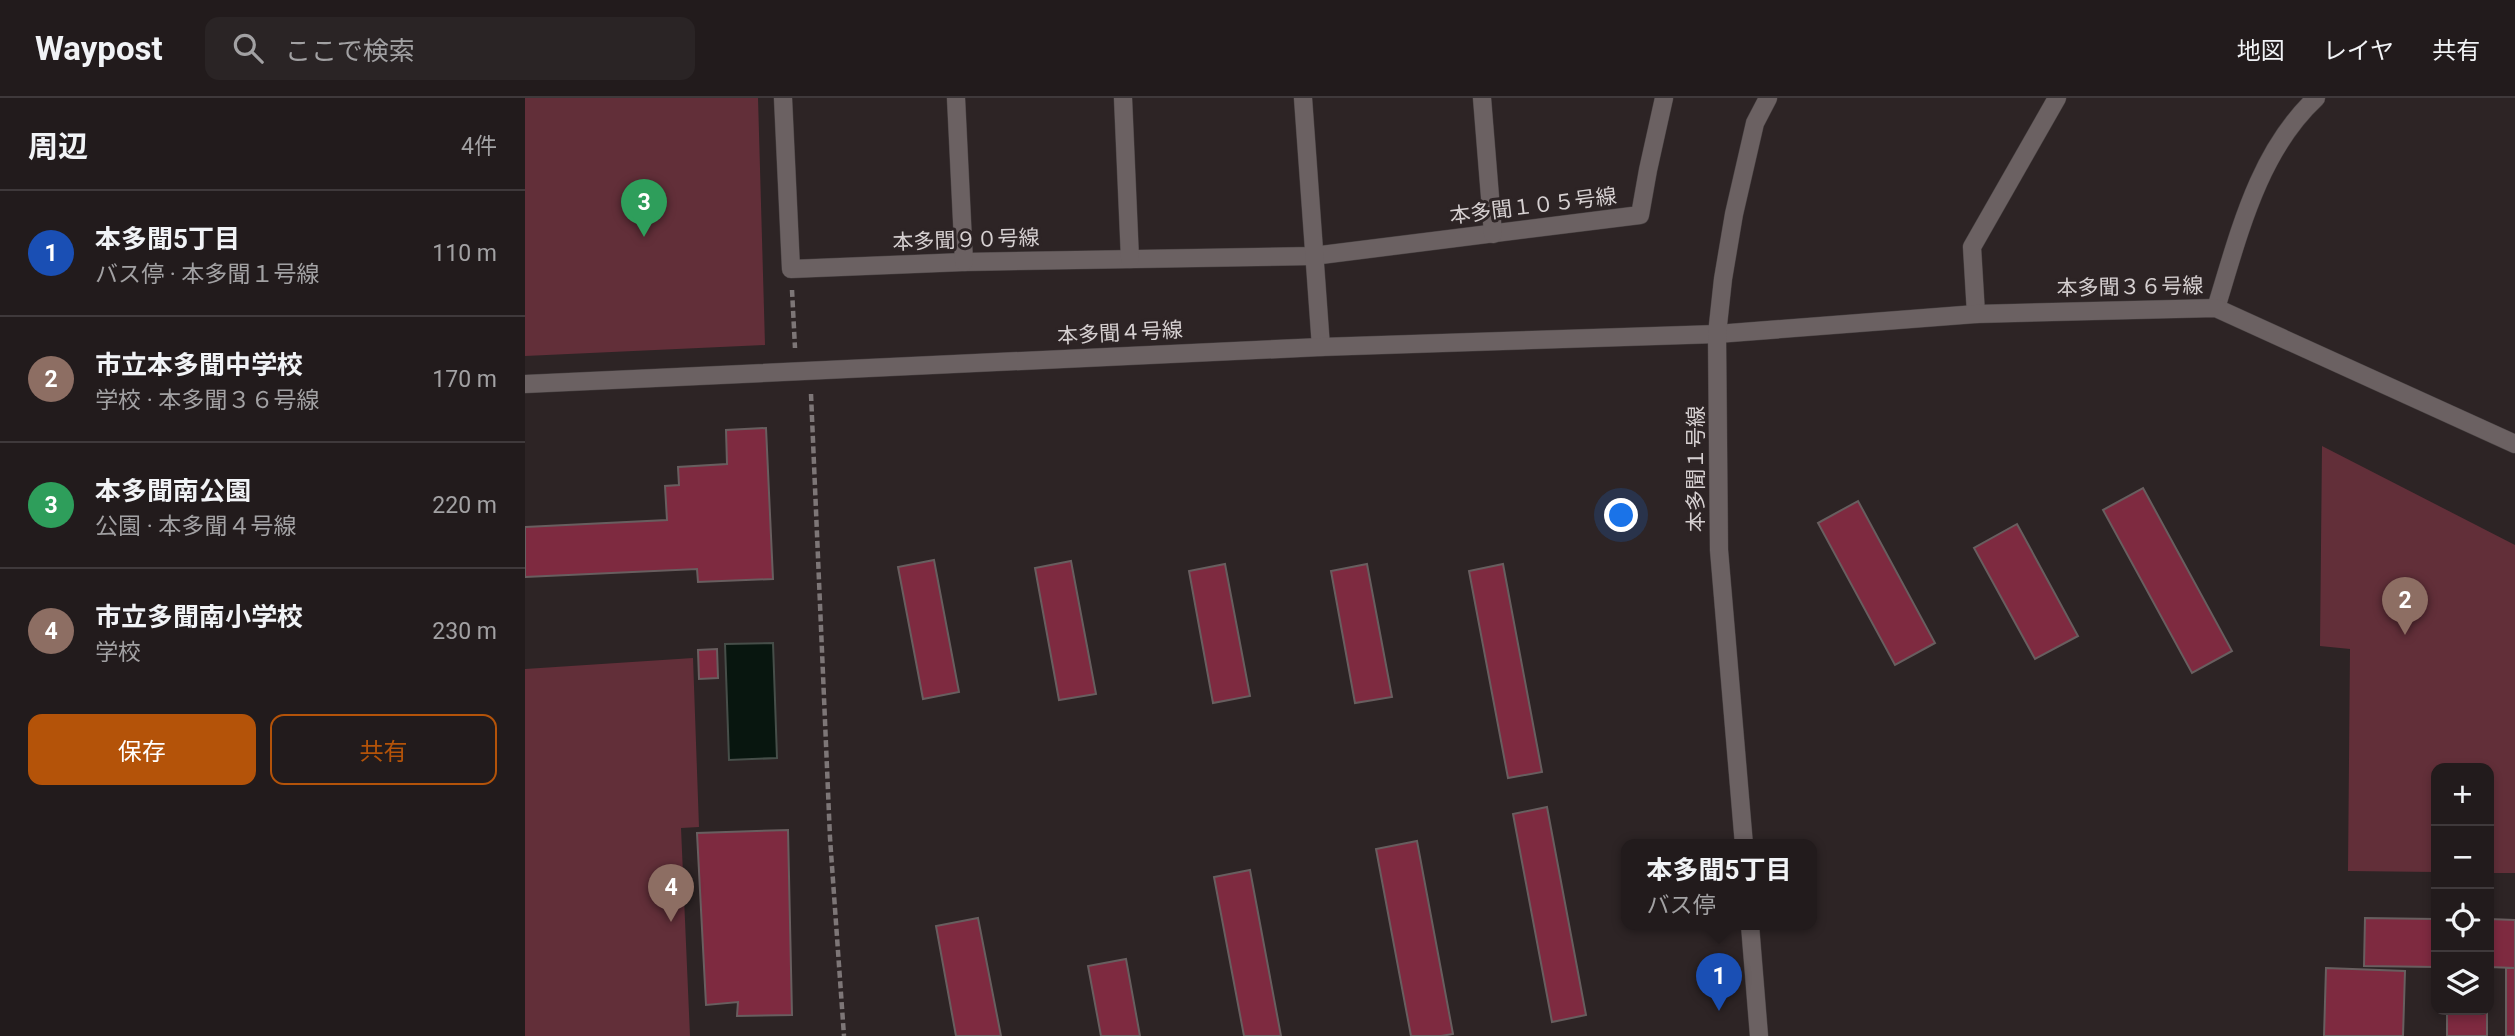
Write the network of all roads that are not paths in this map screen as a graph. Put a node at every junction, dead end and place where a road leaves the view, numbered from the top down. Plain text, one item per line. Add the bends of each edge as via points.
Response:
1 (783, 98) edge
2 (956, 98) edge
3 (1123, 98) edge
4 (1303, 98) edge
5 (1482, 98) edge
6 (1664, 98) edge
7 (1767, 98) edge
8 (2057, 98) edge
9 (2316, 98) edge
10 (1493, 234) junction
11 (1313, 257) junction
12 (1130, 259) junction
13 (964, 262) junction
14 (2216, 308) junction
15 (1976, 314) junction
16 (1717, 334) junction
17 (1321, 347) junction
18 (525, 384) edge
19 (2515, 444) edge
20 (1743, 839) edge
21 (1750, 930) edge
22 (1759, 1036) edge

1 - 13 street, 本多聞９０号線 via 791,269
2 - 13 street
3 - 12 street
4 - 11 street
5 - 10 street
6 - 10 street, 本多聞１０５号線 via 1640,215
7 - 16 street, 本多聞１号線 via 1755,123 1734,214
8 - 15 street via 1972,247
9 - 14 street via 2278,143 2245,216
10 - 11 street, 本多聞１０５号線
11 - 12 street, 本多聞９０号線
11 - 17 street
12 - 13 street, 本多聞９０号線
14 - 15 street, 本多聞３６号線
14 - 19 street, 本多聞３６号線
15 - 16 street, 本多聞３６号線
16 - 17 street, 本多聞４号線
16 - 20 street, 本多聞１号線 via 1719,550
17 - 18 street, 本多聞４号線
21 - 22 street

